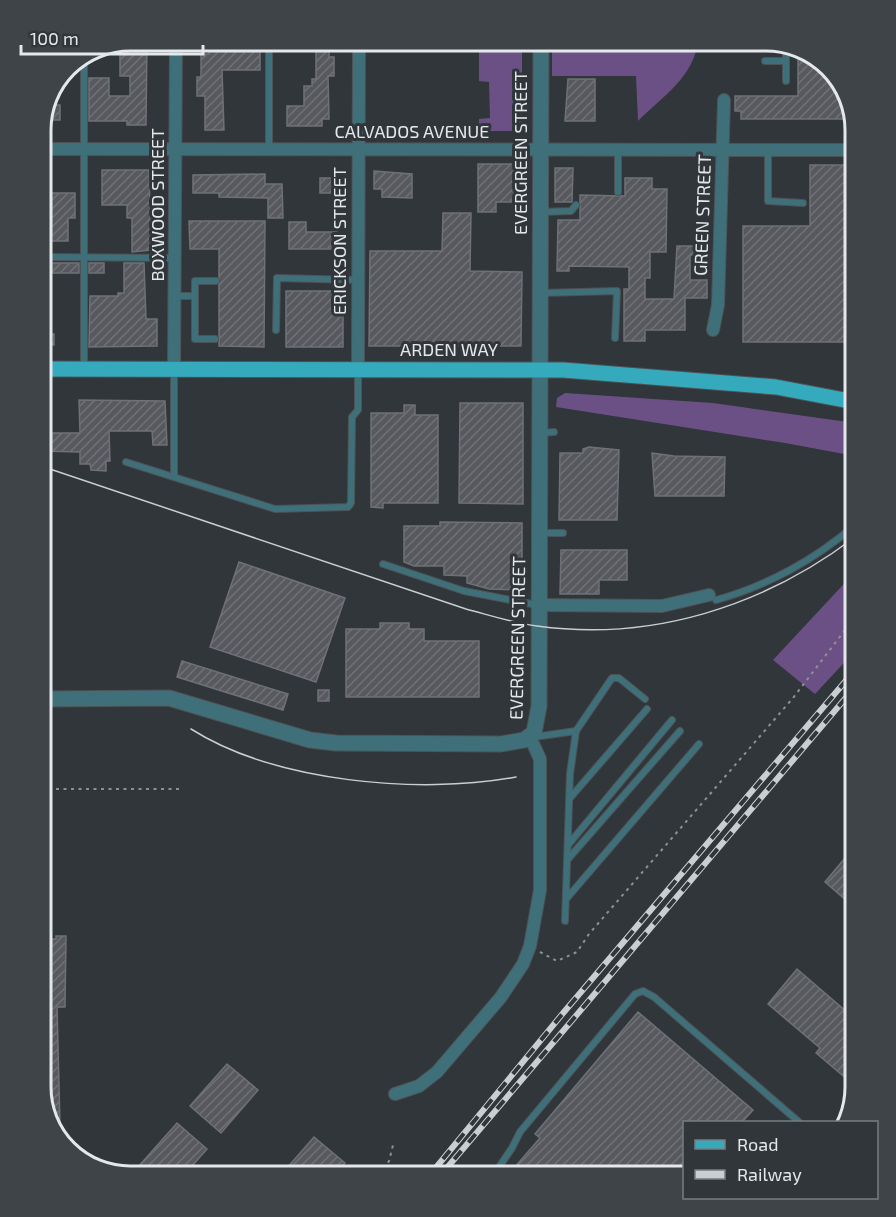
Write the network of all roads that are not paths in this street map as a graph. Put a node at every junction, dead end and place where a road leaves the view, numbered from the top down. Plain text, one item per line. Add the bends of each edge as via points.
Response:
1 (176, 51) edge
2 (269, 51) edge
3 (359, 51) edge
4 (541, 51) edge
5 (786, 54) edge
6 (765, 61) dead end
7 (786, 61) junction
8 (84, 66) edge
9 (786, 81) dead end
10 (724, 100) dead end
11 (51, 149) edge
12 (84, 149) junction
13 (176, 150) junction
14 (268, 150) junction
15 (358, 150) junction
16 (541, 150) junction
17 (618, 150) junction
18 (723, 150) junction
19 (768, 150) junction
20 (845, 150) edge
21 (618, 192) dead end
22 (803, 202) dead end
23 (576, 205) dead end
24 (541, 212) junction
25 (51, 257) edge
26 (84, 257) junction
27 (176, 258) junction
28 (358, 280) junction
29 (216, 281) dead end
30 (541, 293) junction
31 (176, 296) junction
32 (195, 296) junction
33 (276, 330) dead end
34 (713, 330) dead end
35 (615, 338) dead end
36 (214, 339) dead end
37 (51, 369) edge
38 (84, 369) junction
39 (174, 369) junction
40 (358, 369) junction
41 (539, 370) junction
42 (845, 400) edge
43 (126, 462) dead end
44 (174, 477) junction
45 (539, 533) junction
46 (563, 533) dead end
47 (845, 534) edge
48 (382, 564) dead end
49 (713, 597) joint
50 (537, 605) junction
51 (51, 699) edge
52 (645, 699) dead end
53 (647, 709) dead end
54 (672, 720) dead end
55 (576, 731) junction
56 (680, 731) dead end
57 (530, 737) junction
58 (699, 744) dead end
59 (570, 798) junction
60 (568, 846) junction
61 (567, 859) junction
62 (567, 898) junction
63 (565, 921) dead end
64 (395, 1094) dead end
65 (798, 1121) edge
66 (500, 1166) edge

1 - 13 street, BOXWOOD STREET
2 - 14 lane
3 - 15 street, ERICKSON STREET
4 - 16 street, EVERGREEN STREET
5 - 7 lane
6 - 7 lane
7 - 9 lane
8 - 12 lane
10 - 18 street, GREEN STREET
11 - 12 street, CALVADOS AVENUE
12 - 13 street, CALVADOS AVENUE
12 - 26 lane
13 - 14 street, CALVADOS AVENUE
13 - 27 street, BOXWOOD STREET
14 - 15 street, CALVADOS AVENUE
15 - 16 street, CALVADOS AVENUE
15 - 28 street, ERICKSON STREET
16 - 17 street, CALVADOS AVENUE
16 - 24 street, EVERGREEN STREET
17 - 18 street, CALVADOS AVENUE
17 - 21 lane
18 - 19 street, CALVADOS AVENUE
18 - 34 street, GREEN STREET via 718,306
19 - 20 street, CALVADOS AVENUE
19 - 22 lane via 768,201
23 - 24 lane via 571,211
24 - 30 street, EVERGREEN STREET
25 - 26 lane
26 - 27 lane
26 - 38 lane
27 - 31 street, BOXWOOD STREET
28 - 33 lane via 277,278
28 - 40 street, ERICKSON STREET
29 - 32 lane via 195,281
30 - 35 lane via 617,291
30 - 41 street, EVERGREEN STREET
31 - 32 lane
31 - 39 street, BOXWOOD STREET
32 - 36 lane via 195,339
37 - 38 main road, ARDEN WAY
38 - 39 main road, ARDEN WAY
39 - 40 main road, ARDEN WAY
39 - 44 lane
40 - 41 main road, ARDEN WAY
40 - 44 lane via 348,507 275,509
41 - 42 main road, ARDEN WAY via 776,387
41 - 45 street, EVERGREEN STREET via 547,433
43 - 44 lane
45 - 46 lane
45 - 50 street, EVERGREEN STREET
47 - 49 lane via 785,573 735,595
48 - 50 lane via 464,591
49 - 50 street via 662,606
50 - 57 street, EVERGREEN STREET via 538,719
51 - 57 street, EVERGREEN STREET via 169,698 310,740 336,743 501,744
52 - 55 lane via 619,678 612,678
53 - 59 lane
54 - 60 lane
55 - 57 lane
55 - 59 lane
56 - 61 lane
57 - 64 street via 540,759 538,909 530,946 514,979 437,1072 419,1086
58 - 62 lane
59 - 60 lane
60 - 61 lane
61 - 62 lane
62 - 63 lane
65 - 66 lane via 654,997 643,992 635,994 519,1132

